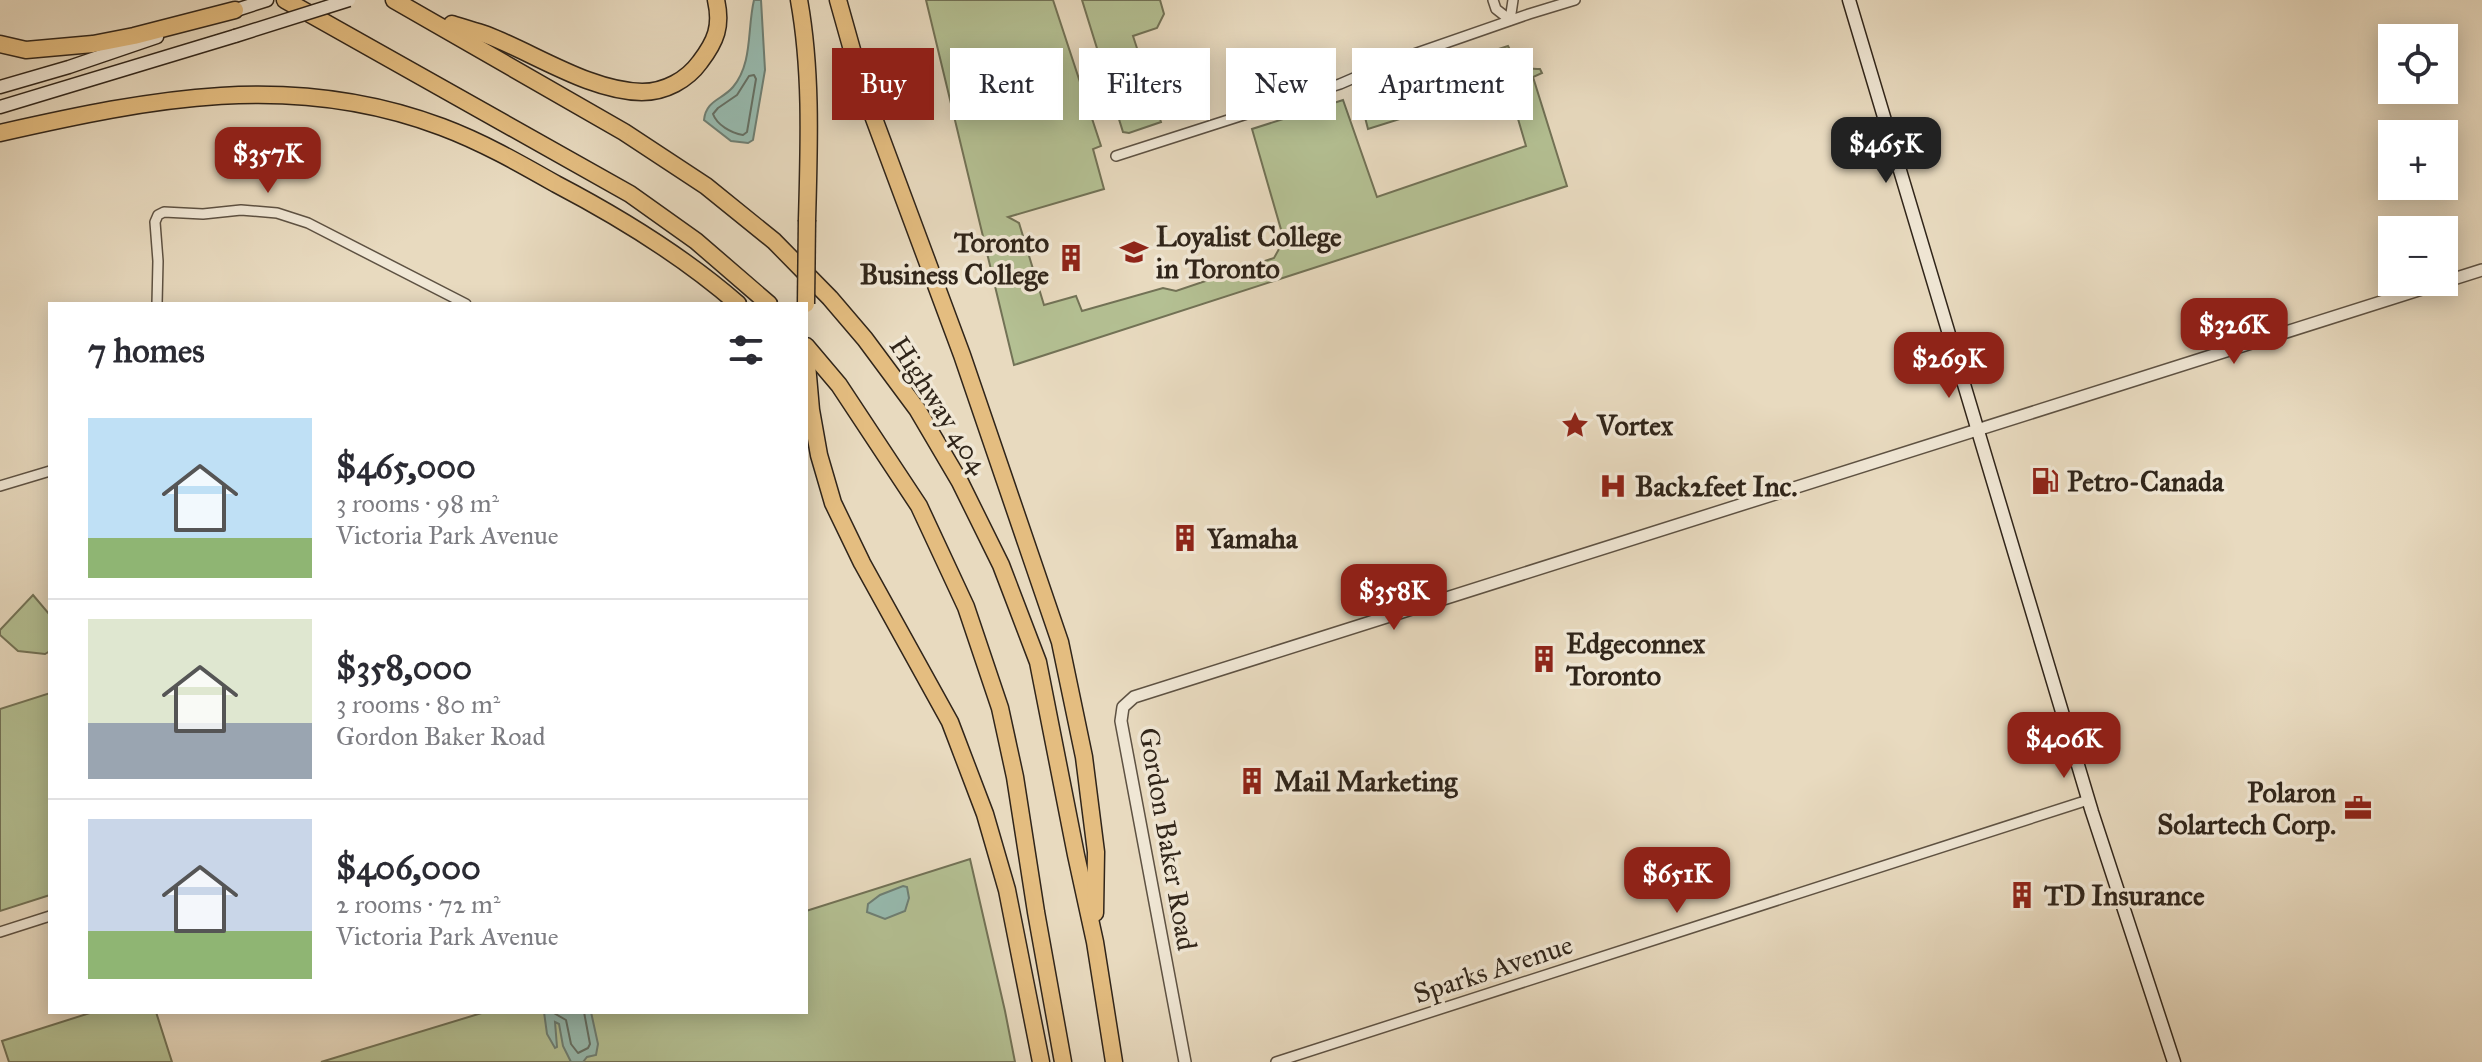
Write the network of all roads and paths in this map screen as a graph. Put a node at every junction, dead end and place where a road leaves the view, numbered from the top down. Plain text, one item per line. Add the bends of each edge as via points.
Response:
1 (267, 0) edge
2 (285, 0) edge
3 (349, 0) edge
4 (394, 0) edge
5 (716, 0) edge
6 (799, 0) edge
7 (838, 0) edge
8 (1493, 0) edge
9 (1513, 0) edge
10 (1575, 0) edge
11 (1849, 0) edge
12 (235, 10) junction
13 (418, 13) junction
14 (1510, 20) junction
15 (0, 44) edge
16 (0, 87) edge
17 (0, 107) edge
18 (0, 133) edge
19 (1116, 156) dead end
20 (2482, 270) edge
21 (157, 302) edge
22 (462, 302) edge
23 (736, 302) edge
24 (767, 302) edge
25 (806, 302) edge
26 (808, 351) edge
27 (808, 365) edge
28 (1976, 429) junction
29 (48, 472) edge
30 (0, 486) edge
31 (2088, 800) junction
32 (48, 917) edge
33 (0, 932) edge
34 (1095, 942) junction
35 (1041, 1062) edge
36 (1063, 1062) edge
37 (1114, 1062) edge
38 (1185, 1062) edge
39 (1276, 1062) edge
40 (2174, 1062) edge

1 - 12 main road
2 - 24 highway via 630,194 696,241
3 - 17 main road, bridge
4 - 13 highway, Highway 404
5 - 13 highway via 720,17 713,44 692,72 667,88 644,92 612,88 486,35
6 - 25 highway, bridge via 809,144
7 - 34 highway via 863,89 1060,642 1084,757 1096,852
8 - 14 street
9 - 14 street
10 - 14 street
11 - 28 main road
12 - 15 highway via 93,44 26,50
12 - 16 main road
13 - 34 highway, Highway 404 via 624,132 706,186 774,241 830,298 917,409 1001,565 1038,662
14 - 19 street via 1340,84
18 - 23 highway via 145,102 227,94 294,95 369,106 441,126 541,175 640,231
20 - 28 street, Gordon Baker Road
21 - 22 street via 158,215 253,210 308,223
26 - 36 highway via 839,385 919,506 966,607 1000,708 1015,777
27 - 35 highway via 819,455 833,503 950,722 985,814 1007,890
28 - 31 main road
28 - 38 street, Gordon Baker Road via 1134,697 1123,707 1121,721
29 - 30 street
31 - 39 street, Sparks Avenue
31 - 40 main road
32 - 33 street
34 - 37 highway, Highway 404

